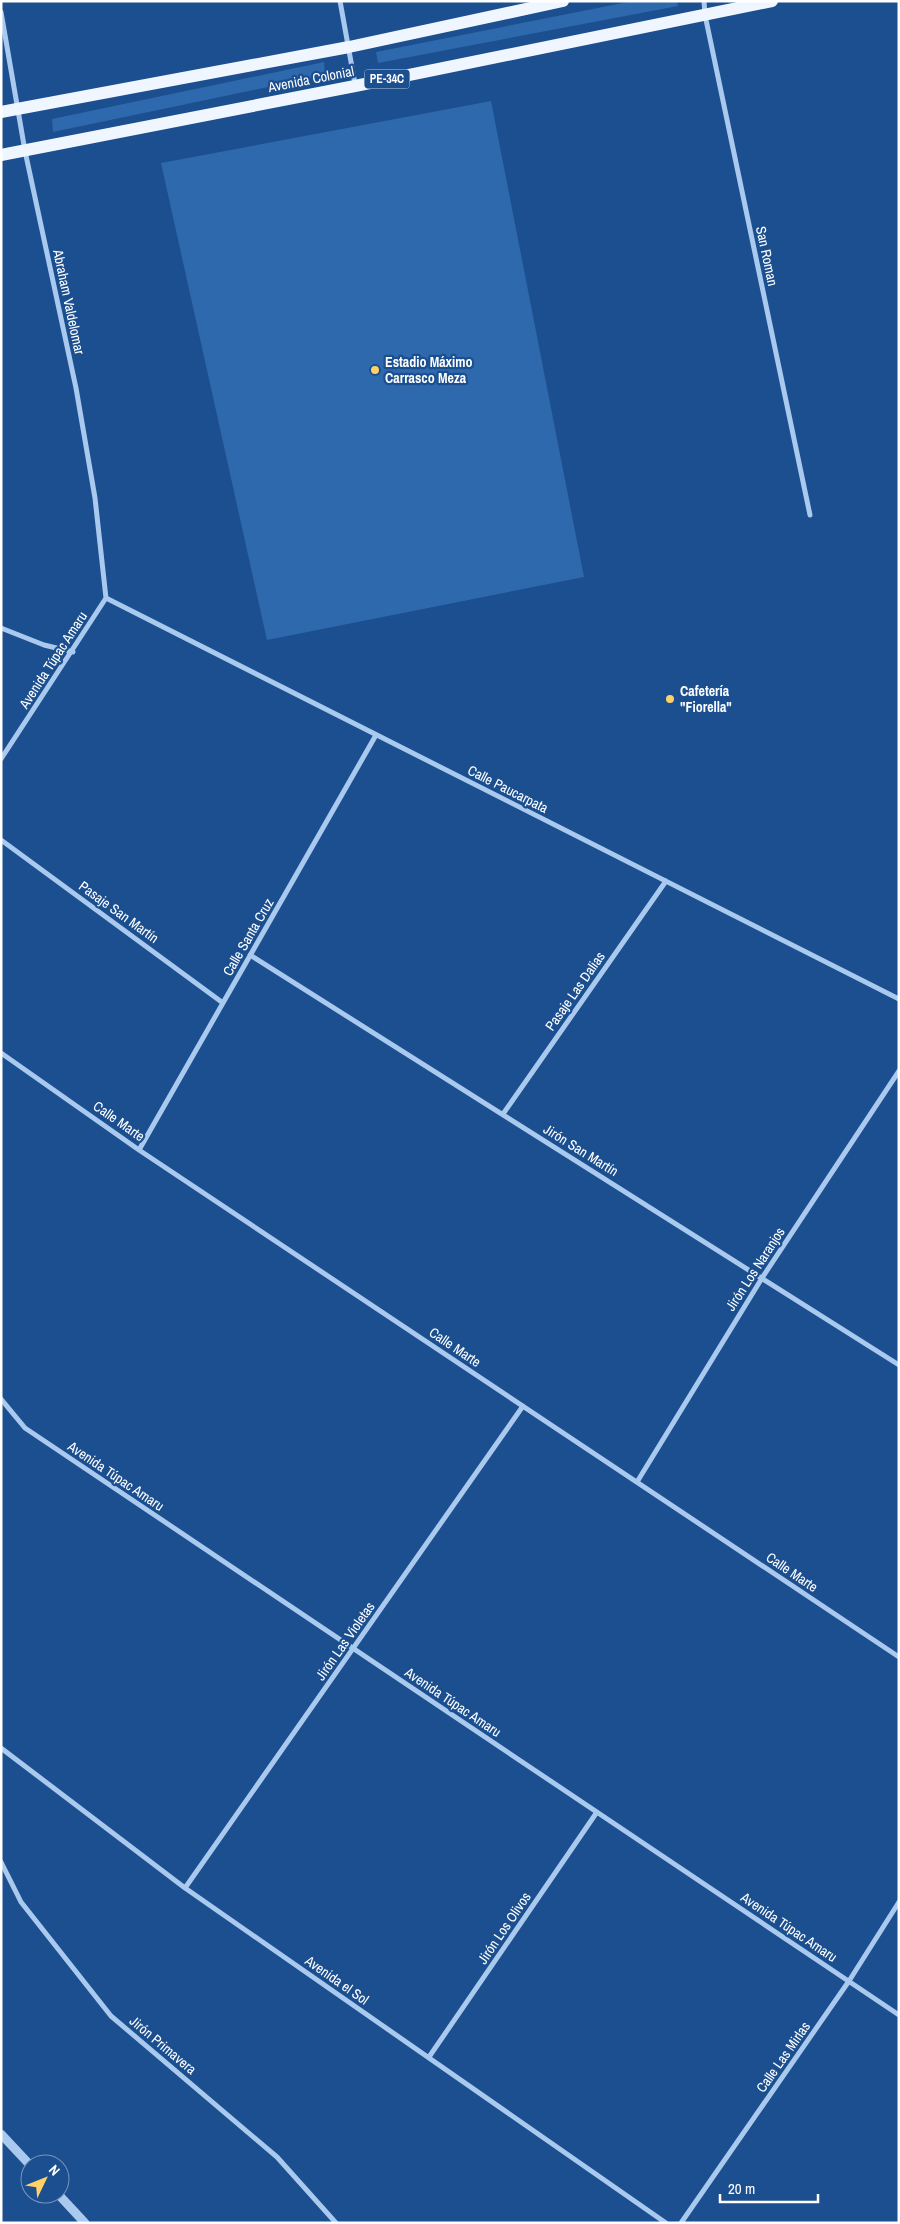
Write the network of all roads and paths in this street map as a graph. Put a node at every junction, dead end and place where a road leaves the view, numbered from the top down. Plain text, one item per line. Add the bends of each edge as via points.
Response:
1 (340, 1) edge
2 (563, 1) edge
3 (704, 1) edge
4 (772, 1) edge
5 (1, 12) edge
6 (705, 15) junction
7 (349, 47) junction
8 (355, 86) junction
9 (18, 109) junction
10 (1, 112) edge
11 (25, 151) junction
12 (1, 155) edge
13 (810, 515) dead end
14 (106, 598) junction
15 (1, 628) edge
16 (73, 652) junction
17 (376, 735) junction
18 (1, 759) edge
19 (1, 840) edge
20 (666, 881) junction
21 (250, 955) junction
22 (899, 999) edge
23 (223, 1003) junction
24 (1, 1052) edge
25 (899, 1071) edge
26 (503, 1114) junction
27 (140, 1150) junction
28 (762, 1278) junction
29 (899, 1365) edge
30 (1, 1399) edge
31 (523, 1406) junction
32 (637, 1482) junction
33 (354, 1649) junction
34 (899, 1657) edge
35 (1, 1748) edge
36 (597, 1812) junction
37 (1, 1862) edge
38 (185, 1888) junction
39 (899, 1902) edge
40 (849, 1981) junction
41 (899, 2015) edge
42 (429, 2057) junction
43 (1, 2134) edge
44 (20, 2154) edge
45 (67, 2204) edge
46 (85, 2223) edge
47 (336, 2223) edge
48 (666, 2223) edge
49 (681, 2223) edge

1 - 7 street
2 - 7 main road, Avenida Colonial
3 - 6 street, San Roman
4 - 6 main road, Avenida Colonial / PE-34C
5 - 9 street, Abraham Valdelomar
6 - 8 main road, Avenida Colonial / PE-34C
6 - 13 street, San Roman
7 - 8 street
7 - 9 main road, Avenida Colonial
8 - 11 main road, Avenida Colonial / PE-34C
9 - 10 main road, Avenida Colonial
9 - 11 street, Abraham Valdelomar
11 - 12 main road, Avenida Colonial / PE-34C
11 - 14 street, Abraham Valdelomar via 76,388 95,498
14 - 16 street, Avenida Túpac Amaru
14 - 17 street, Calle Paucarpata
15 - 16 street via 44,645
16 - 18 street, Avenida Túpac Amaru
17 - 20 street, Calle Paucarpata
17 - 21 street, Calle Santa Cruz
19 - 23 street, Pasaje San Martín
20 - 22 street, Calle Paucarpata
20 - 26 street, Pasaje Las Dalias
21 - 23 street, Calle Santa Cruz
21 - 26 street, Jirón San Martín
23 - 27 street, Calle Santa Cruz
24 - 27 street, Calle Marte
25 - 28 street, Jirón Los Naranjos
26 - 28 street, Jirón San Martín
27 - 31 street, Calle Marte
28 - 29 street, Jirón San Martín
28 - 32 street, Jirón Los Naranjos
30 - 33 street, Avenida Túpac Amaru via 25,1428
31 - 32 street, Calle Marte
31 - 33 street, Jirón Las Violetas
32 - 34 street, Calle Marte
33 - 36 street, Avenida Túpac Amaru
33 - 38 street, Jirón Las Violetas
35 - 38 street, Avenida el Sol
36 - 40 street, Avenida Túpac Amaru
36 - 42 street, Jirón Los Olivos
37 - 47 street, Jirón Primavera via 21,1902 111,2016 277,2157
38 - 42 street, Avenida el Sol
39 - 40 street, Calle Las Mirlas
40 - 41 street, Avenida Túpac Amaru
40 - 49 street, Calle Las Mirlas
42 - 48 street, Avenida el Sol
43 - 44 street
45 - 46 street

